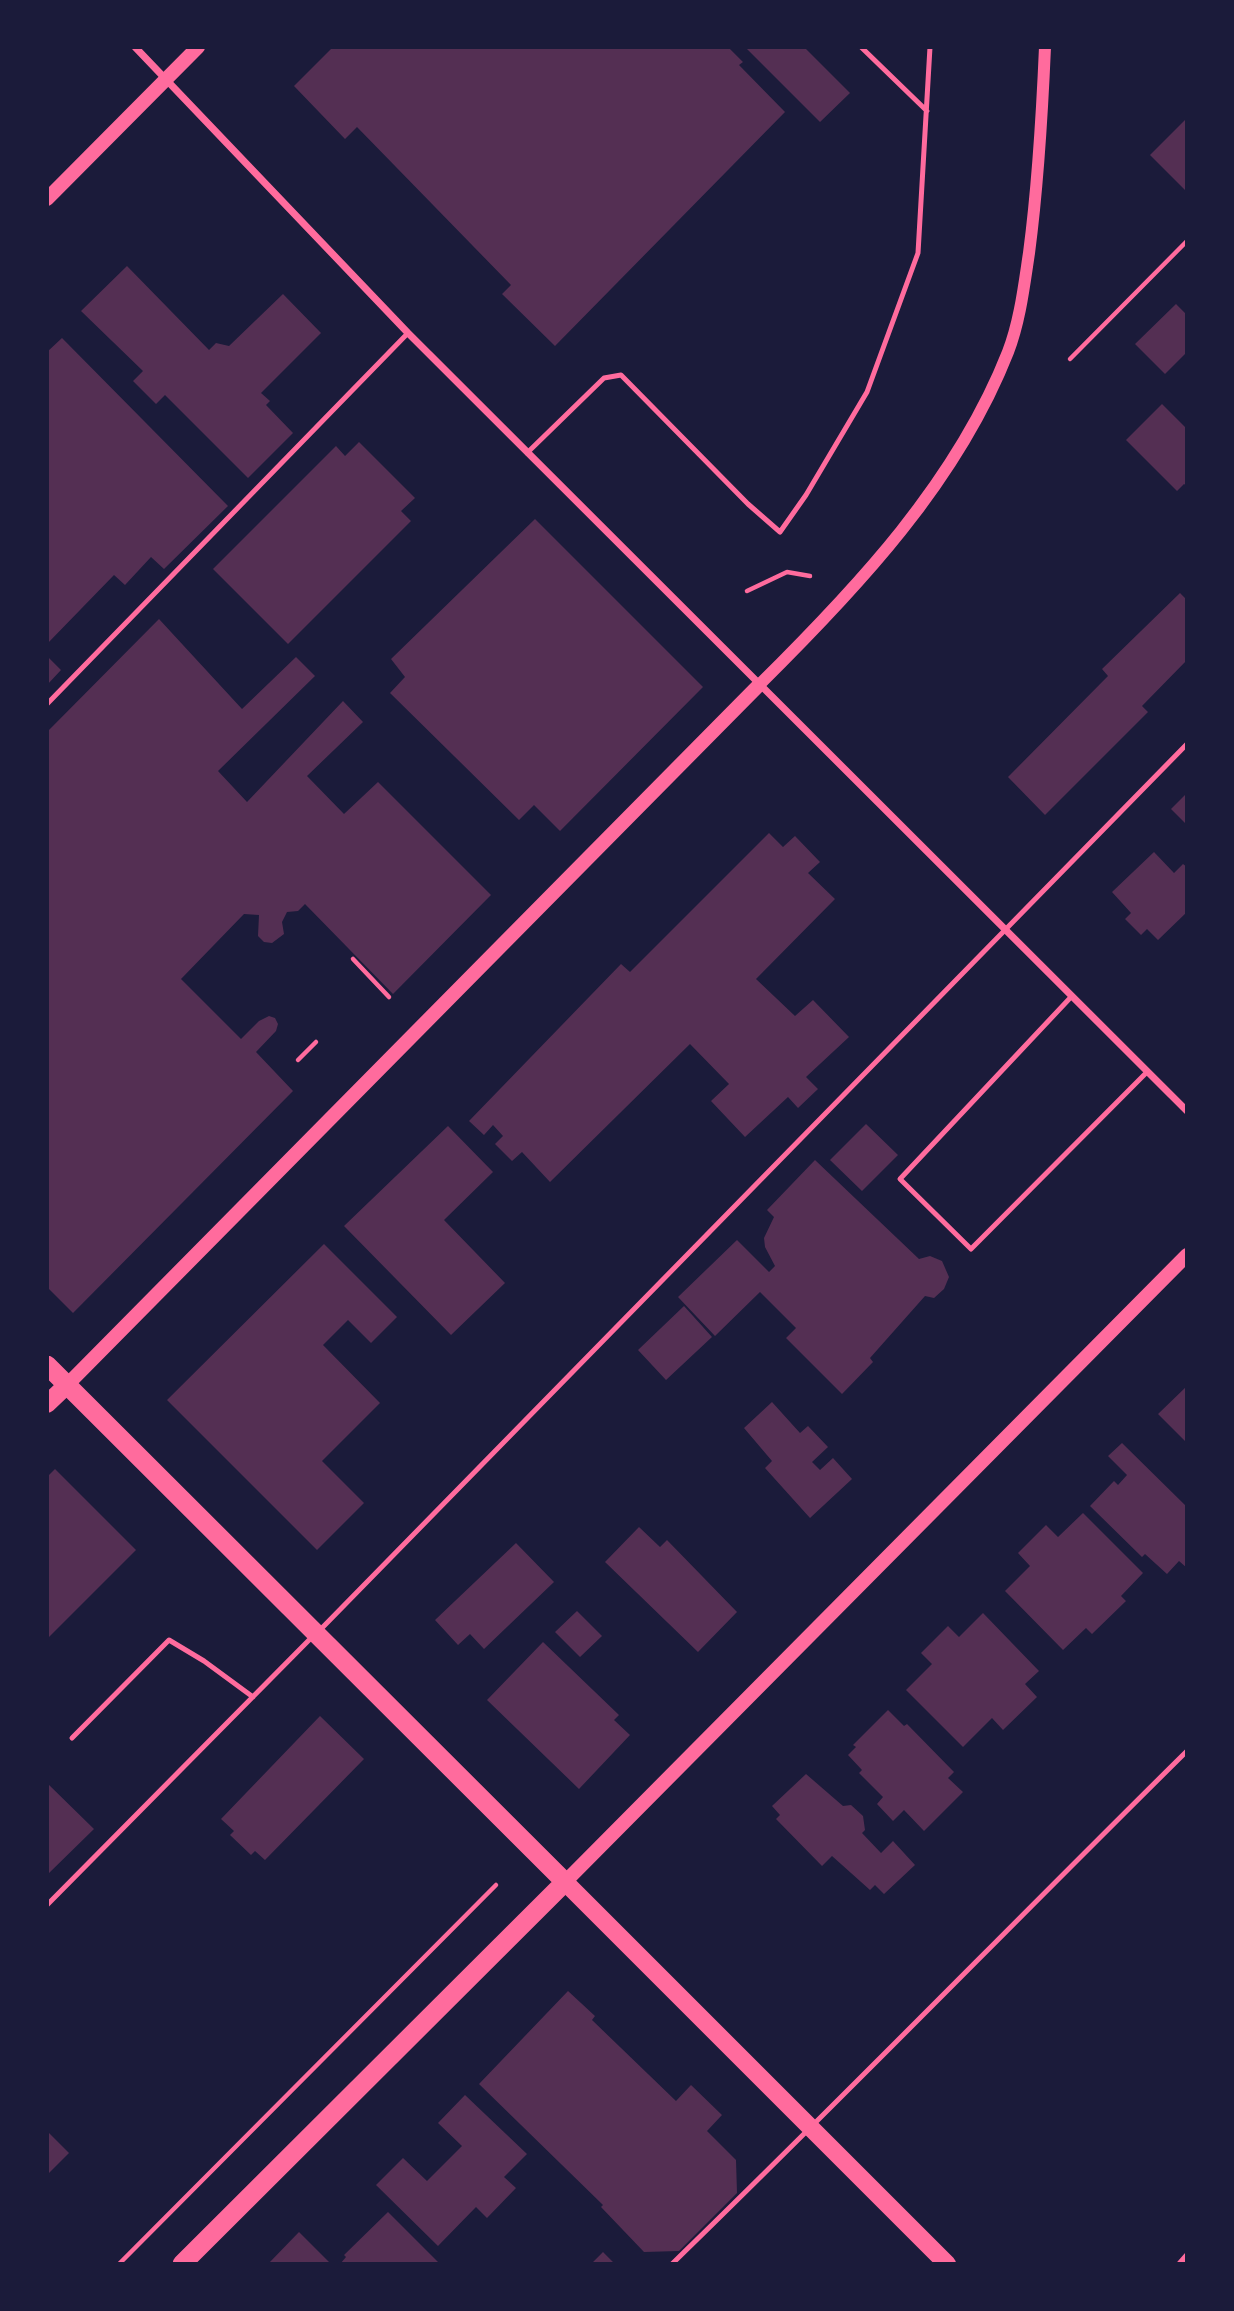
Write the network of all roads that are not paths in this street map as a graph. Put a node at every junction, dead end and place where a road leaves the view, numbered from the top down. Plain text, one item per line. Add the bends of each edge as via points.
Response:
1 (135, 47) edge
2 (198, 47) edge
3 (862, 47) edge
4 (930, 47) edge
5 (1045, 47) edge
6 (167, 79) junction
7 (928, 111) junction
8 (47, 199) edge
9 (408, 333) junction
10 (527, 453) junction
11 (759, 685) junction
12 (47, 704) edge
13 (1187, 744) edge
14 (1003, 928) junction
15 (1071, 997) junction
16 (1147, 1072) junction
17 (1187, 1111) edge
18 (1187, 1255) edge
19 (47, 1365) edge
20 (67, 1385) junction
21 (47, 1404) edge
22 (316, 1633) junction
23 (253, 1697) junction
24 (72, 1738) dead end
25 (1187, 1751) edge
26 (565, 1882) junction
27 (47, 1905) edge
28 (812, 2128) junction
29 (1187, 2256) edge
30 (182, 2264) edge
31 (672, 2264) edge
32 (947, 2264) edge
33 (1180, 2264) edge

1 - 6 street
2 - 6 main road
3 - 7 lane
4 - 7 lane
5 - 11 street via 1039,177 1023,296 1009,350 975,423 907,525
6 - 8 main road
6 - 9 street
7 - 10 lane via 918,253 867,392 780,532 621,375 604,378
9 - 10 street
9 - 12 lane
10 - 11 street
11 - 14 street
11 - 20 main road
13 - 14 lane
14 - 15 street
14 - 22 lane
15 - 16 street
15 - 16 lane via 900,1179 971,1249
16 - 17 street
18 - 26 main road
19 - 20 highway
20 - 21 main road
20 - 22 highway
22 - 23 lane
22 - 26 highway
23 - 24 lane via 169,1640
23 - 27 lane
25 - 28 lane
26 - 28 main road
26 - 30 highway
28 - 31 lane
28 - 32 main road
29 - 33 street

